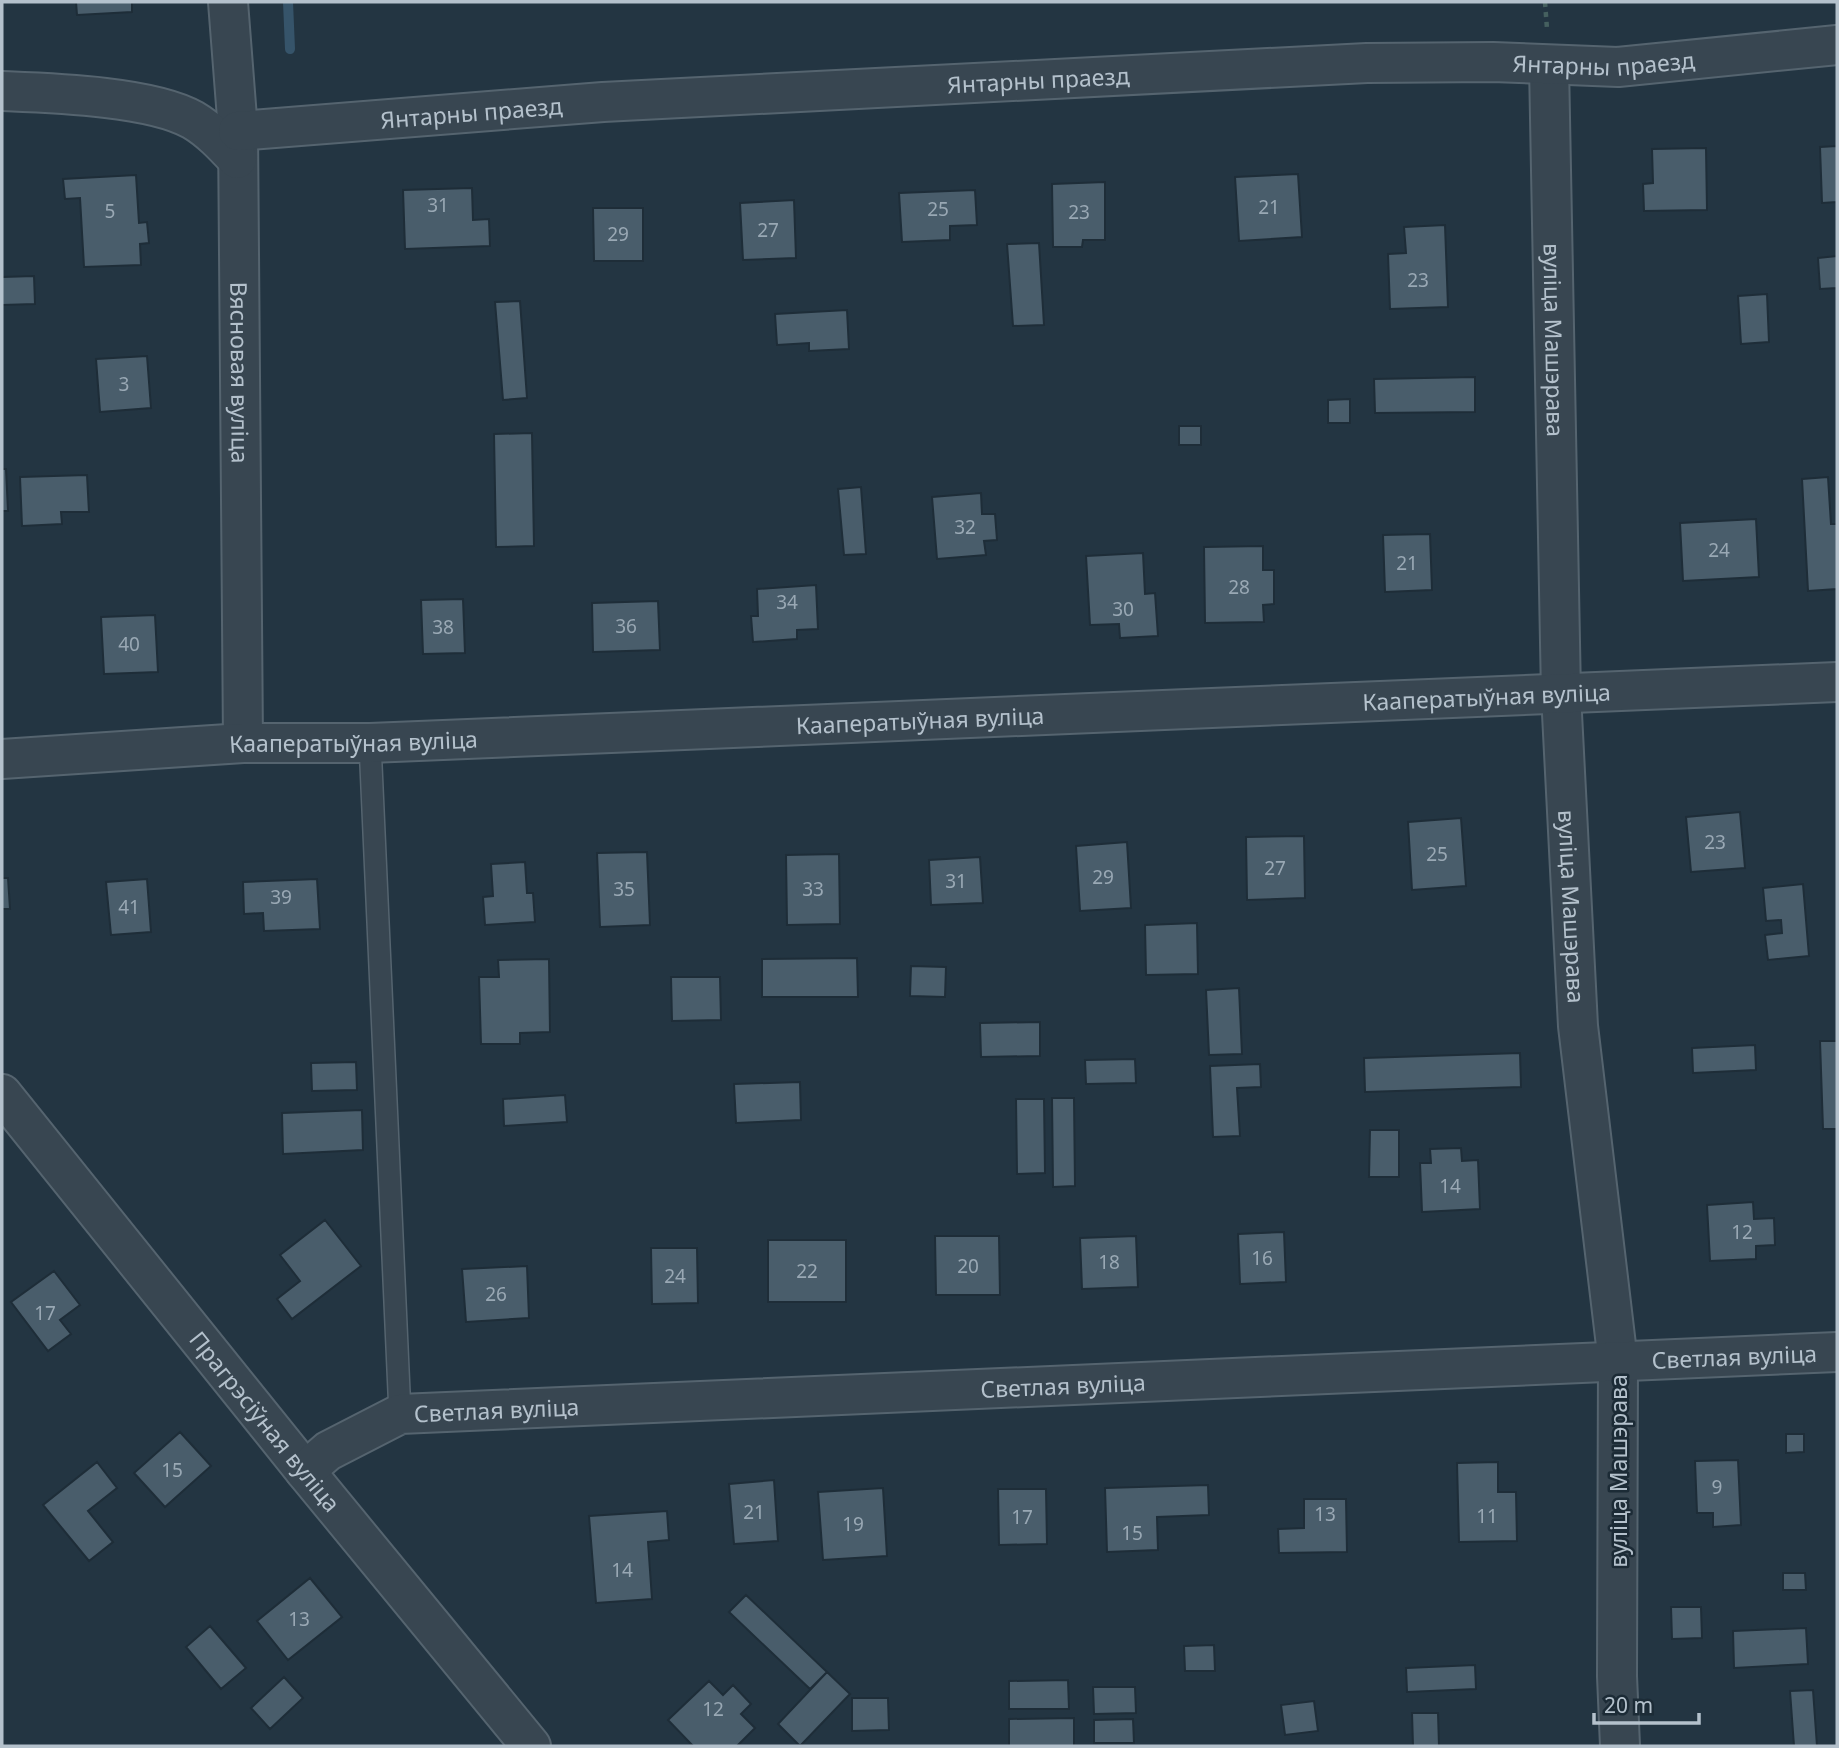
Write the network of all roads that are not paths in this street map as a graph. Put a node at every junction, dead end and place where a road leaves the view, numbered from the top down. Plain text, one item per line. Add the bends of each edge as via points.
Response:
1 (228, 2) edge
2 (1837, 45) edge
3 (1549, 65) junction
4 (2, 90) edge
5 (237, 145) junction
6 (1837, 682) edge
7 (1560, 694) junction
8 (243, 743) junction
9 (370, 743) junction
10 (2, 759) edge
11 (2, 1094) edge
12 (1837, 1352) edge
13 (1618, 1362) junction
14 (400, 1414) junction
15 (305, 1471) junction
16 (531, 1746) edge
17 (1620, 1746) edge

1 - 5 street, Вясновая вуліца
2 - 3 street, Янтарны праезд via 1618,67
3 - 5 street, Янтарны праезд via 1395,62 603,102
3 - 7 street, вуліца Машэрава
4 - 5 street via 161,107
5 - 8 street, Вясновая вуліца
6 - 7 street, Кааператыўная вуліца
7 - 9 street, Кааператыўная вуліца
7 - 13 street, вуліца Машэрава via 1578,1026
8 - 9 street, Кааператыўная вуліца
8 - 10 street, Кааператыўная вуліца
9 - 14 lane
11 - 15 street, Прагрэсіўная вуліца
12 - 13 street, Светлая вуліца
13 - 14 street, Светлая вуліца
13 - 17 street, вуліца Машэрава
14 - 15 street, Светлая вуліца via 328,1451
15 - 16 street, Прагрэсіўная вуліца

